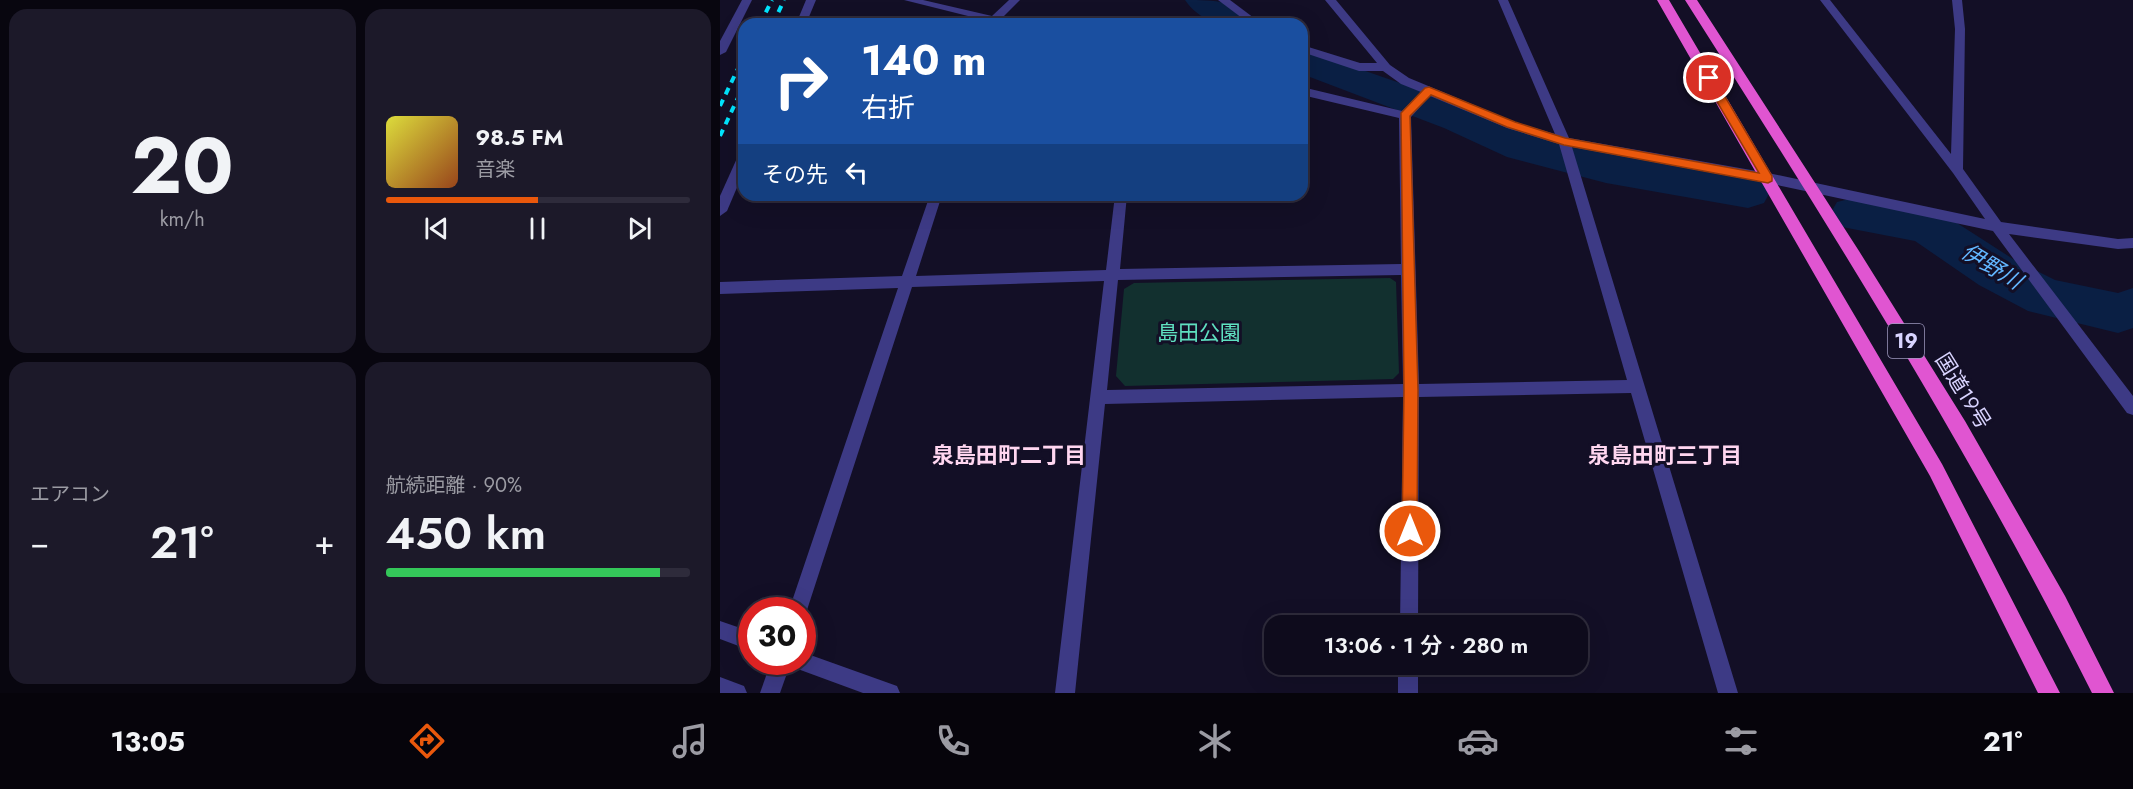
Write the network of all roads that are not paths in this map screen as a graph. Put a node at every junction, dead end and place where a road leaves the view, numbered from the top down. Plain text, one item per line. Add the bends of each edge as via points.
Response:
1 (747, 0) edge
2 (811, 0) edge
3 (909, 0) edge
4 (1015, 0) edge
5 (1223, 0) edge
6 (1330, 0) edge
7 (1503, 0) edge
8 (1663, 0) edge
9 (1691, 0) edge
10 (1825, 0) edge
11 (1957, 0) edge
12 (804, 18) edge
13 (978, 18) edge
14 (997, 18) edge
15 (1248, 18) edge
16 (1308, 50) edge
17 (720, 52) edge
18 (1386, 67) junction
19 (1429, 90) junction
20 (1308, 92) edge
21 (1405, 116) junction
22 (1564, 141) junction
23 (738, 170) edge
24 (1957, 170) junction
25 (1768, 178) junction
26 (1811, 187) junction
27 (934, 201) edge
28 (1120, 201) edge
29 (720, 211) edge
30 (1998, 227) junction
31 (2133, 243) edge
32 (1409, 269) junction
33 (1113, 275) junction
34 (907, 283) junction
35 (720, 288) edge
36 (1637, 386) junction
37 (1411, 390) junction
38 (1097, 397) junction
39 (2133, 408) edge
40 (802, 597) edge
41 (1409, 615) edge
42 (720, 630) edge
43 (738, 637) edge
44 (816, 667) edge
45 (776, 675) edge
46 (1408, 675) edge
47 (720, 687) edge
48 (737, 693) edge
49 (770, 693) edge
50 (890, 693) edge
51 (1065, 693) edge
52 (1408, 693) edge
53 (1728, 693) edge
54 (2049, 693) edge
55 (2103, 693) edge

1 - 17 street
2 - 12 street
3 - 13 street
4 - 14 street
5 - 15 street
6 - 18 street
7 - 22 street
8 - 25 highway, 19
9 - 26 highway, 国道19号 / 19
10 - 24 street
11 - 24 street
16 - 18 street via 1359,67
18 - 19 street via 1405,81
19 - 21 street
19 - 22 street via 1511,125
20 - 21 street
21 - 32 street
22 - 25 street
22 - 36 street
23 - 29 street
24 - 30 street
25 - 26 street
25 - 54 highway, 19 via 1936,470
26 - 30 street
26 - 55 highway, 国道19号 / 19 via 1984,467
27 - 34 street
28 - 33 street
30 - 31 street
30 - 39 street
32 - 33 street
32 - 37 street
33 - 34 street
33 - 38 street
34 - 35 street
34 - 40 street
36 - 37 street
36 - 53 street
37 - 38 street
37 - 41 street
38 - 51 street
42 - 43 street
44 - 50 street
45 - 49 street
46 - 52 street
47 - 48 street

